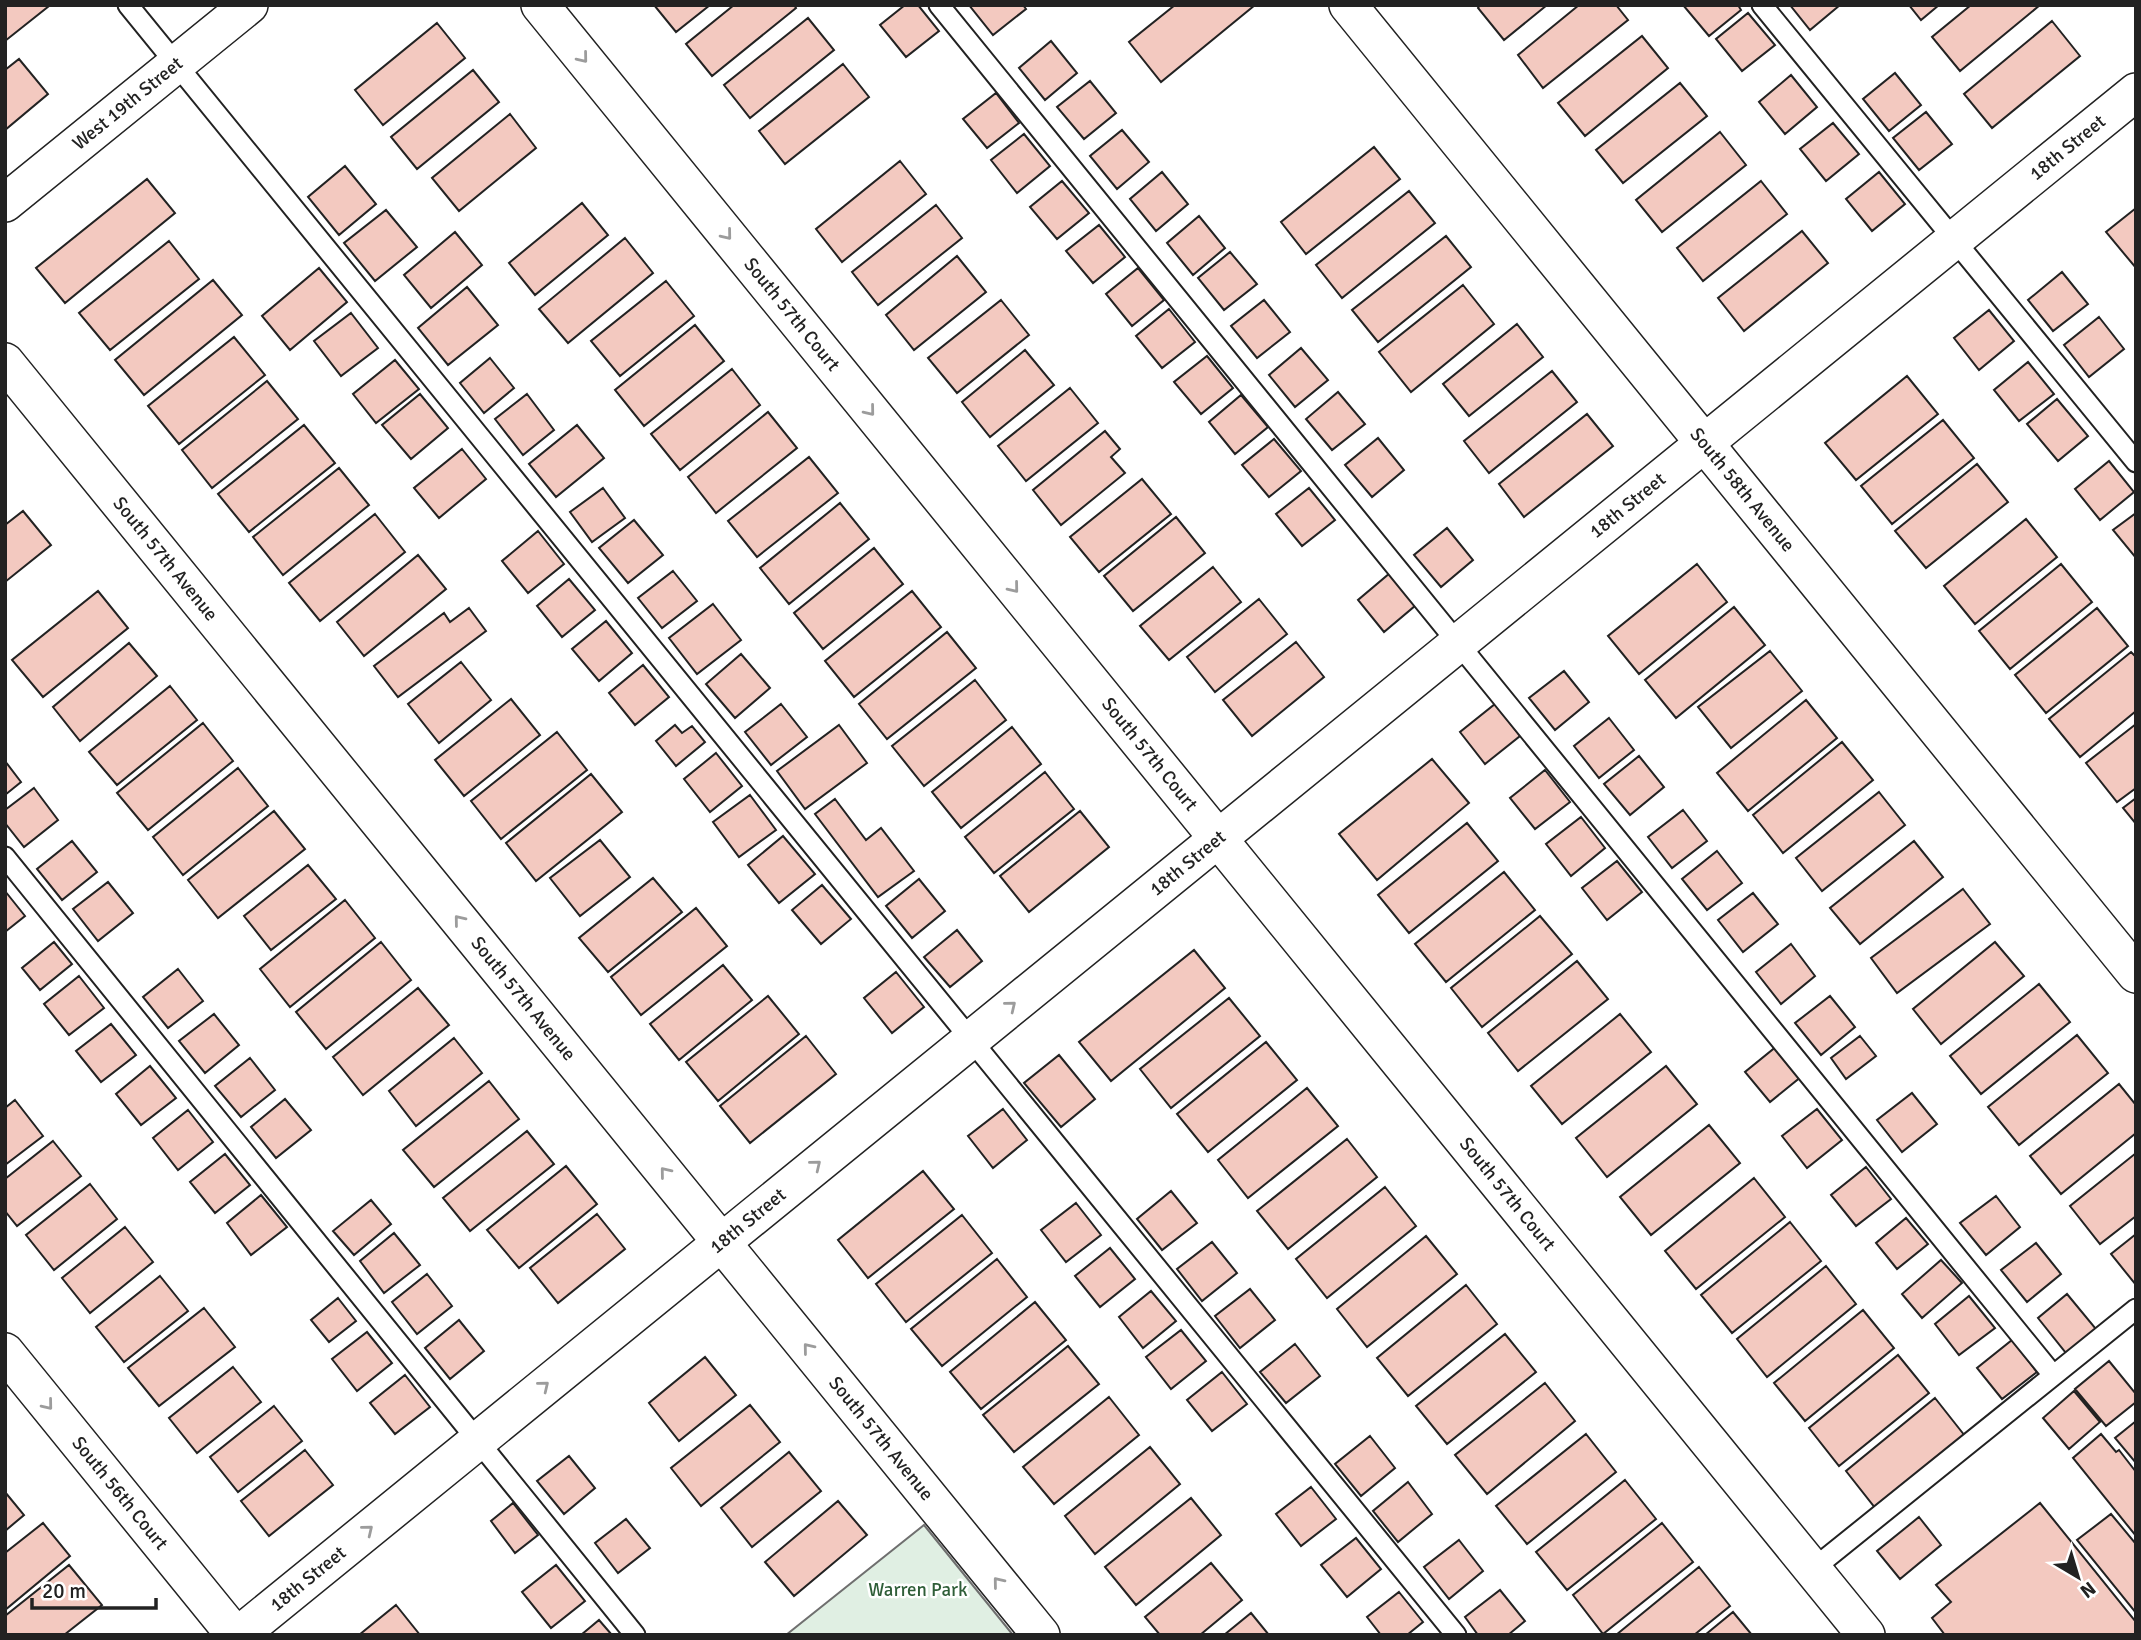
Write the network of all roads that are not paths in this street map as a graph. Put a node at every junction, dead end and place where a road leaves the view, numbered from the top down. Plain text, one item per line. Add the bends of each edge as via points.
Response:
1 (128, 5) edge
2 (249, 5) edge
3 (540, 5) edge
4 (939, 5) edge
5 (1348, 5) edge
6 (1762, 5) edge
7 (176, 65) junction
8 (2136, 92) edge
9 (5, 203) edge
10 (1954, 240) junction
11 (5, 362) edge
12 (1704, 443) junction
13 (2136, 462) edge
14 (1458, 643) junction
15 (1218, 838) junction
16 (5, 857) edge
17 (2136, 974) edge
18 (971, 1039) junction
19 (722, 1242) junction
20 (2136, 1309) edge
21 (5, 1352) edge
22 (2053, 1375) junction
23 (477, 1441) junction
24 (1812, 1569) junction
25 (237, 1635) edge
26 (635, 1635) edge
27 (1041, 1635) edge
28 (1455, 1635) edge
29 (1866, 1635) edge

1 - 7 lane
2 - 7 street, West 19th Street
3 -> 15 street, South 57th Court
4 - 14 lane
5 - 12 street, South 58th Avenue
6 - 10 lane
7 - 9 street, West 19th Street
7 - 18 lane
8 - 10 street, 18th Street
10 - 12 street, 18th Street
10 - 13 lane
19 -> 11 street, South 57th Avenue
12 - 14 street, 18th Street
12 - 17 street, South 58th Avenue
14 - 15 street, 18th Street
14 - 22 lane
18 -> 15 street, 18th Street
15 - 24 street, South 57th Court
16 - 23 lane
19 -> 18 street, 18th Street
18 - 28 lane
23 -> 19 street, 18th Street
27 -> 19 street, South 57th Avenue
20 - 22 lane
21 -> 25 street, South 56th Court
22 - 24 lane
25 -> 23 street, 18th Street
23 - 26 lane
24 - 29 street, South 57th Court

